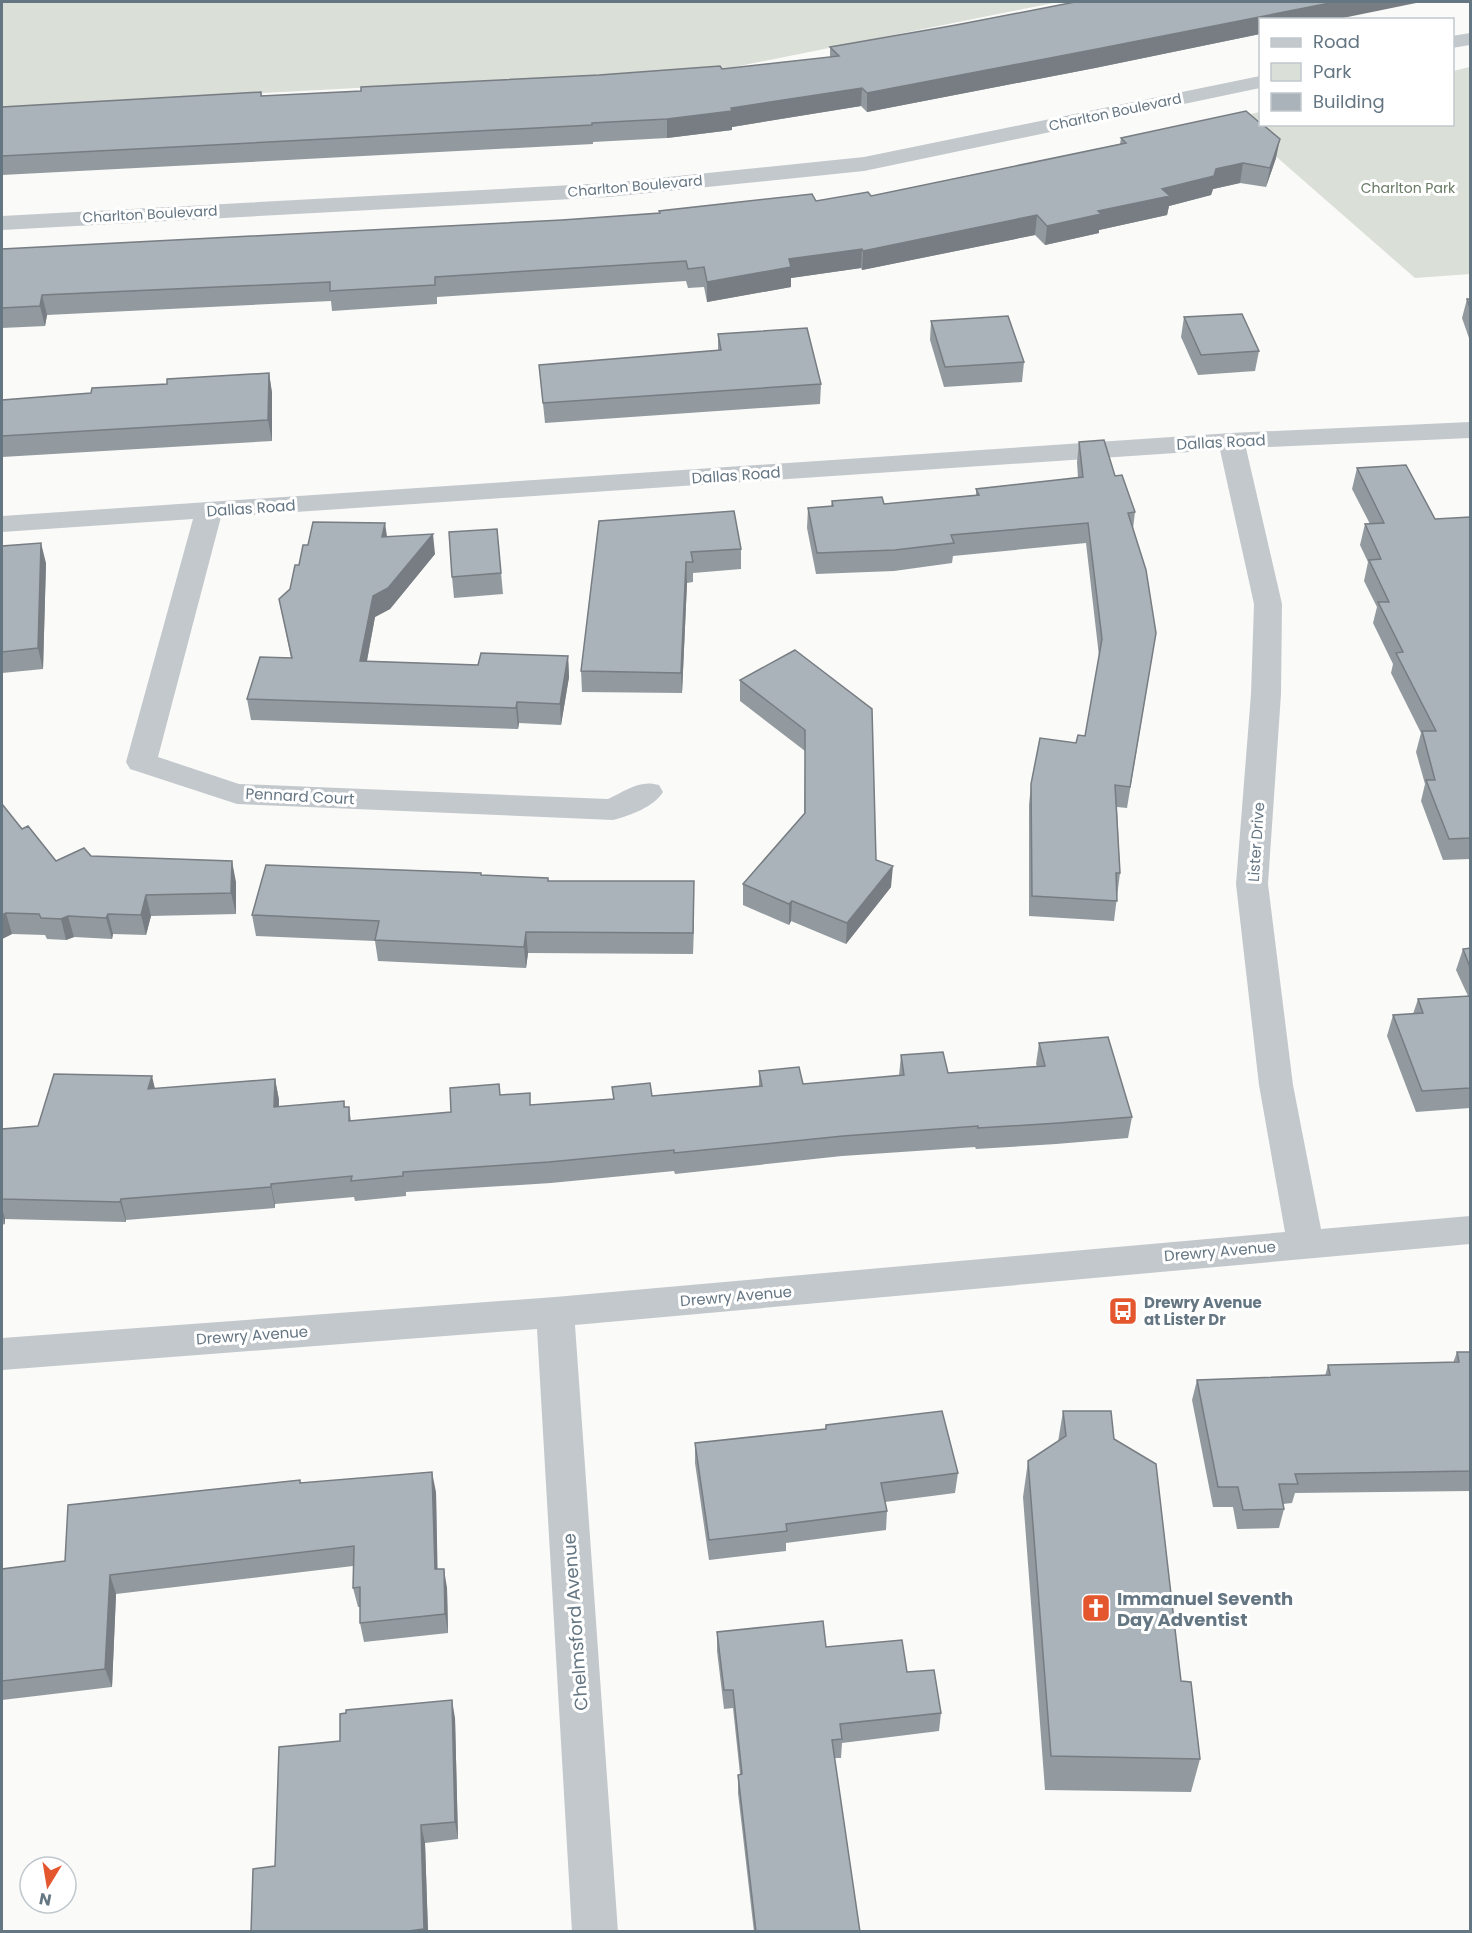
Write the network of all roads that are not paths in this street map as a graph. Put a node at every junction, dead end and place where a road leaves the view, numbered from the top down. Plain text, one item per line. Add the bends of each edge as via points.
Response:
1 (1470, 39) edge
2 (1454, 42) edge
3 (1259, 82) edge
4 (2, 222) edge
5 (1470, 429) edge
6 (1231, 441) junction
7 (209, 510) junction
8 (2, 524) edge
9 (648, 792) dead end
10 (1470, 1230) edge
11 (1305, 1243) junction
12 (555, 1312) junction
13 (2, 1354) edge
14 (595, 1932) edge

1 - 2 street
3 - 4 street, Charlton Boulevard via 853,165 609,190
5 - 6 street, Dallas Road
6 - 7 street, Dallas Road
6 - 11 street, Lister Drive via 1268,604 1266,694 1252,884 1276,1085
7 - 8 street, Dallas Road
7 - 9 street, Pennard Court via 141,762 237,794 613,810
10 - 11 street, Drewry Avenue
11 - 12 street, Drewry Avenue
12 - 13 street, Drewry Avenue
12 - 14 street, Chelmsford Avenue

